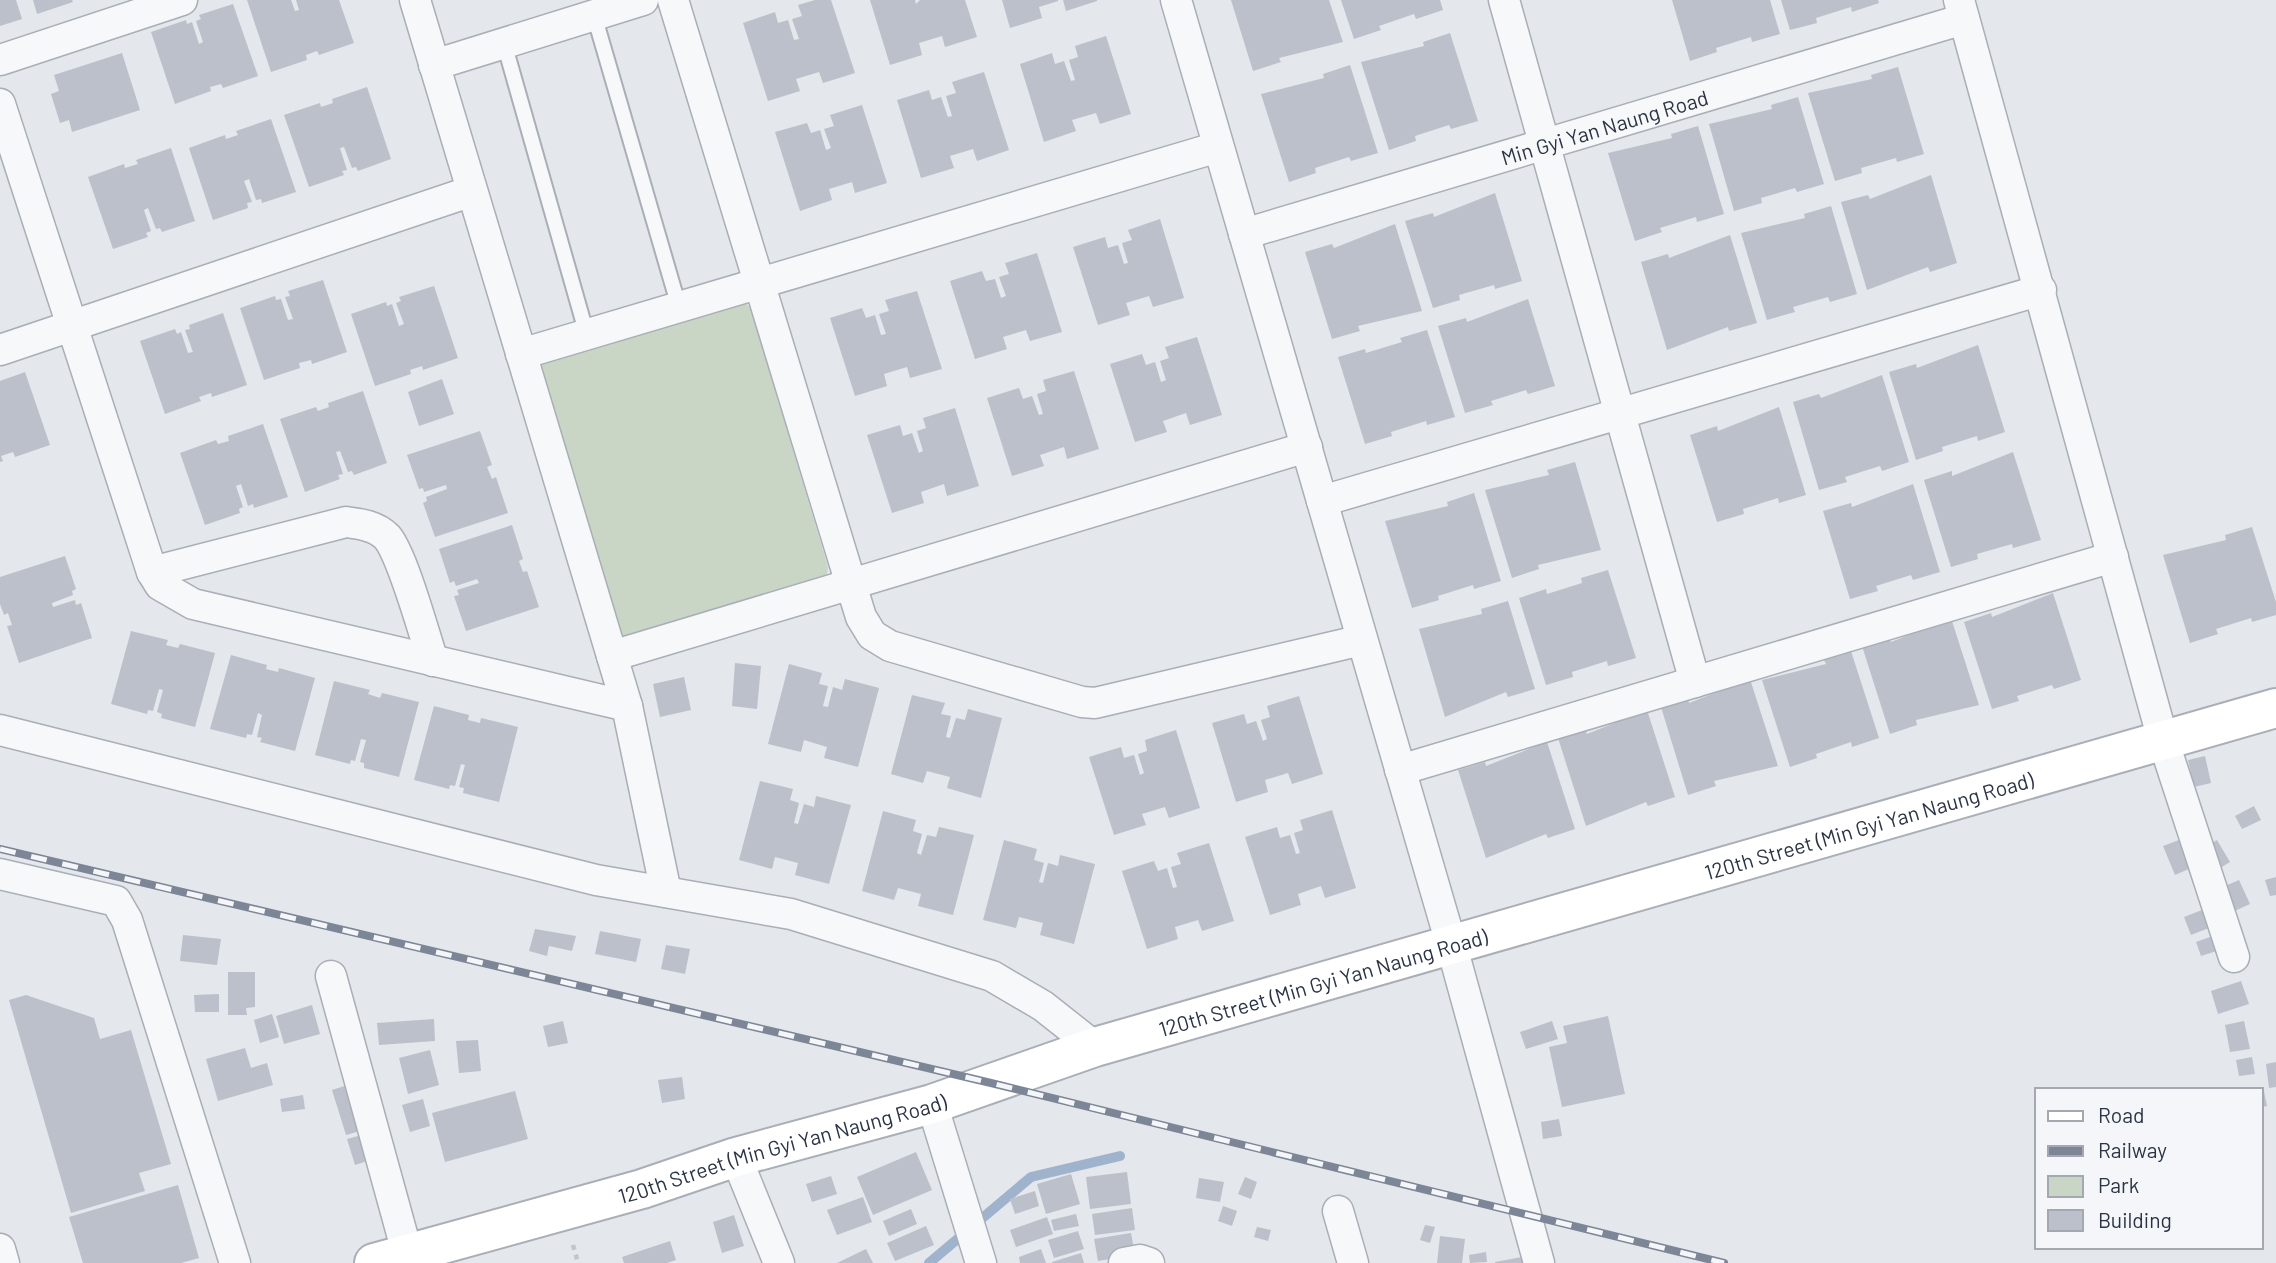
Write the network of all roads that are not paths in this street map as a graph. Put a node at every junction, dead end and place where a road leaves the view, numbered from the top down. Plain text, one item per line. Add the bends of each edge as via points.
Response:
1 (182, 0) edge
2 (415, 0) edge
3 (643, 0) edge
4 (673, 0) edge
5 (1176, 0) edge
6 (1504, 0) edge
7 (1961, 9) edge
8 (594, 15) junction
9 (504, 43) junction
10 (0, 60) edge
11 (434, 65) junction
12 (0, 104) edge
13 (1544, 144) junction
14 (1218, 147) junction
15 (472, 191) junction
16 (1244, 234) junction
17 (760, 283) junction
18 (2041, 290) junction
19 (679, 307) junction
20 (72, 327) junction
21 (587, 335) junction
22 (0, 350) edge
23 (521, 354) junction
24 (1620, 414) junction
25 (1307, 447) junction
26 (1322, 501) junction
27 (2113, 557) junction
28 (152, 572) junction
29 (852, 584) junction
30 (1362, 640) junction
31 (612, 656) junction
32 (433, 661) junction
33 (1695, 682) junction
34 (627, 706) junction
35 (2276, 708) edge
36 (0, 730) edge
37 (2163, 740) junction
38 (1400, 770) junction
39 (0, 874) edge
40 (666, 892) junction
41 (1452, 947) junction
42 (2234, 957) dead end
43 (331, 976) dead end
44 (1095, 1048) junction
45 (932, 1104) junction
46 (737, 1157) junction
47 (1338, 1211) dead end
48 (0, 1249) edge
49 (978, 1253) edge
50 (397, 1260) edge
51 (4, 1263) edge
52 (235, 1263) edge
53 (779, 1263) edge
54 (1124, 1263) edge
55 (1149, 1263) edge
56 (1353, 1263) edge
57 (1539, 1263) edge

1 - 10 street
2 - 11 street
3 - 8 street
4 - 17 street
5 - 14 street
6 - 13 street
7 - 13 street, Min Gyi Yan Naung Road
7 - 18 street
8 - 9 street
8 - 19 lane
9 - 11 street
9 - 21 lane
11 - 15 street
12 - 20 street
13 - 16 street, Min Gyi Yan Naung Road
13 - 24 street
14 - 16 street
14 - 17 street
15 - 20 street
15 - 23 street
16 - 25 street
17 - 19 street
17 - 29 street
18 - 24 street
18 - 27 street
19 - 21 street
20 - 22 street
20 - 28 street
21 - 23 street
23 - 31 street
24 - 26 street
24 - 33 street
25 - 26 street
25 - 29 street
26 - 30 street
27 - 33 street
27 - 37 street
28 - 32 street via 160,586 193,604
28 - 32 street via 346,522 374,528 387,538 396,555
29 - 30 street via 861,617 872,635 890,646 1082,702 1114,701
29 - 31 street
30 - 38 street
31 - 34 street
32 - 34 street
33 - 38 street
34 - 40 street
35 - 37 street, 120th Street (Min Gyi Yan Naung Road)
36 - 40 street via 504,859
37 - 41 street, 120th Street (Min Gyi Yan Naung Road)
37 - 42 street
38 - 41 street
39 - 52 street via 116,901 127,920
40 - 44 street via 791,914 992,976 1042,1006
41 - 44 street, 120th Street (Min Gyi Yan Naung Road)
41 - 57 street
43 - 50 street
44 - 45 street, 120th Street (Min Gyi Yan Naung Road)
45 - 46 street, 120th Street (Min Gyi Yan Naung Road)
45 - 49 street
46 - 50 street, 120th Street (Min Gyi Yan Naung Road)
46 - 53 street
47 - 56 street
48 - 51 street
54 - 55 street

